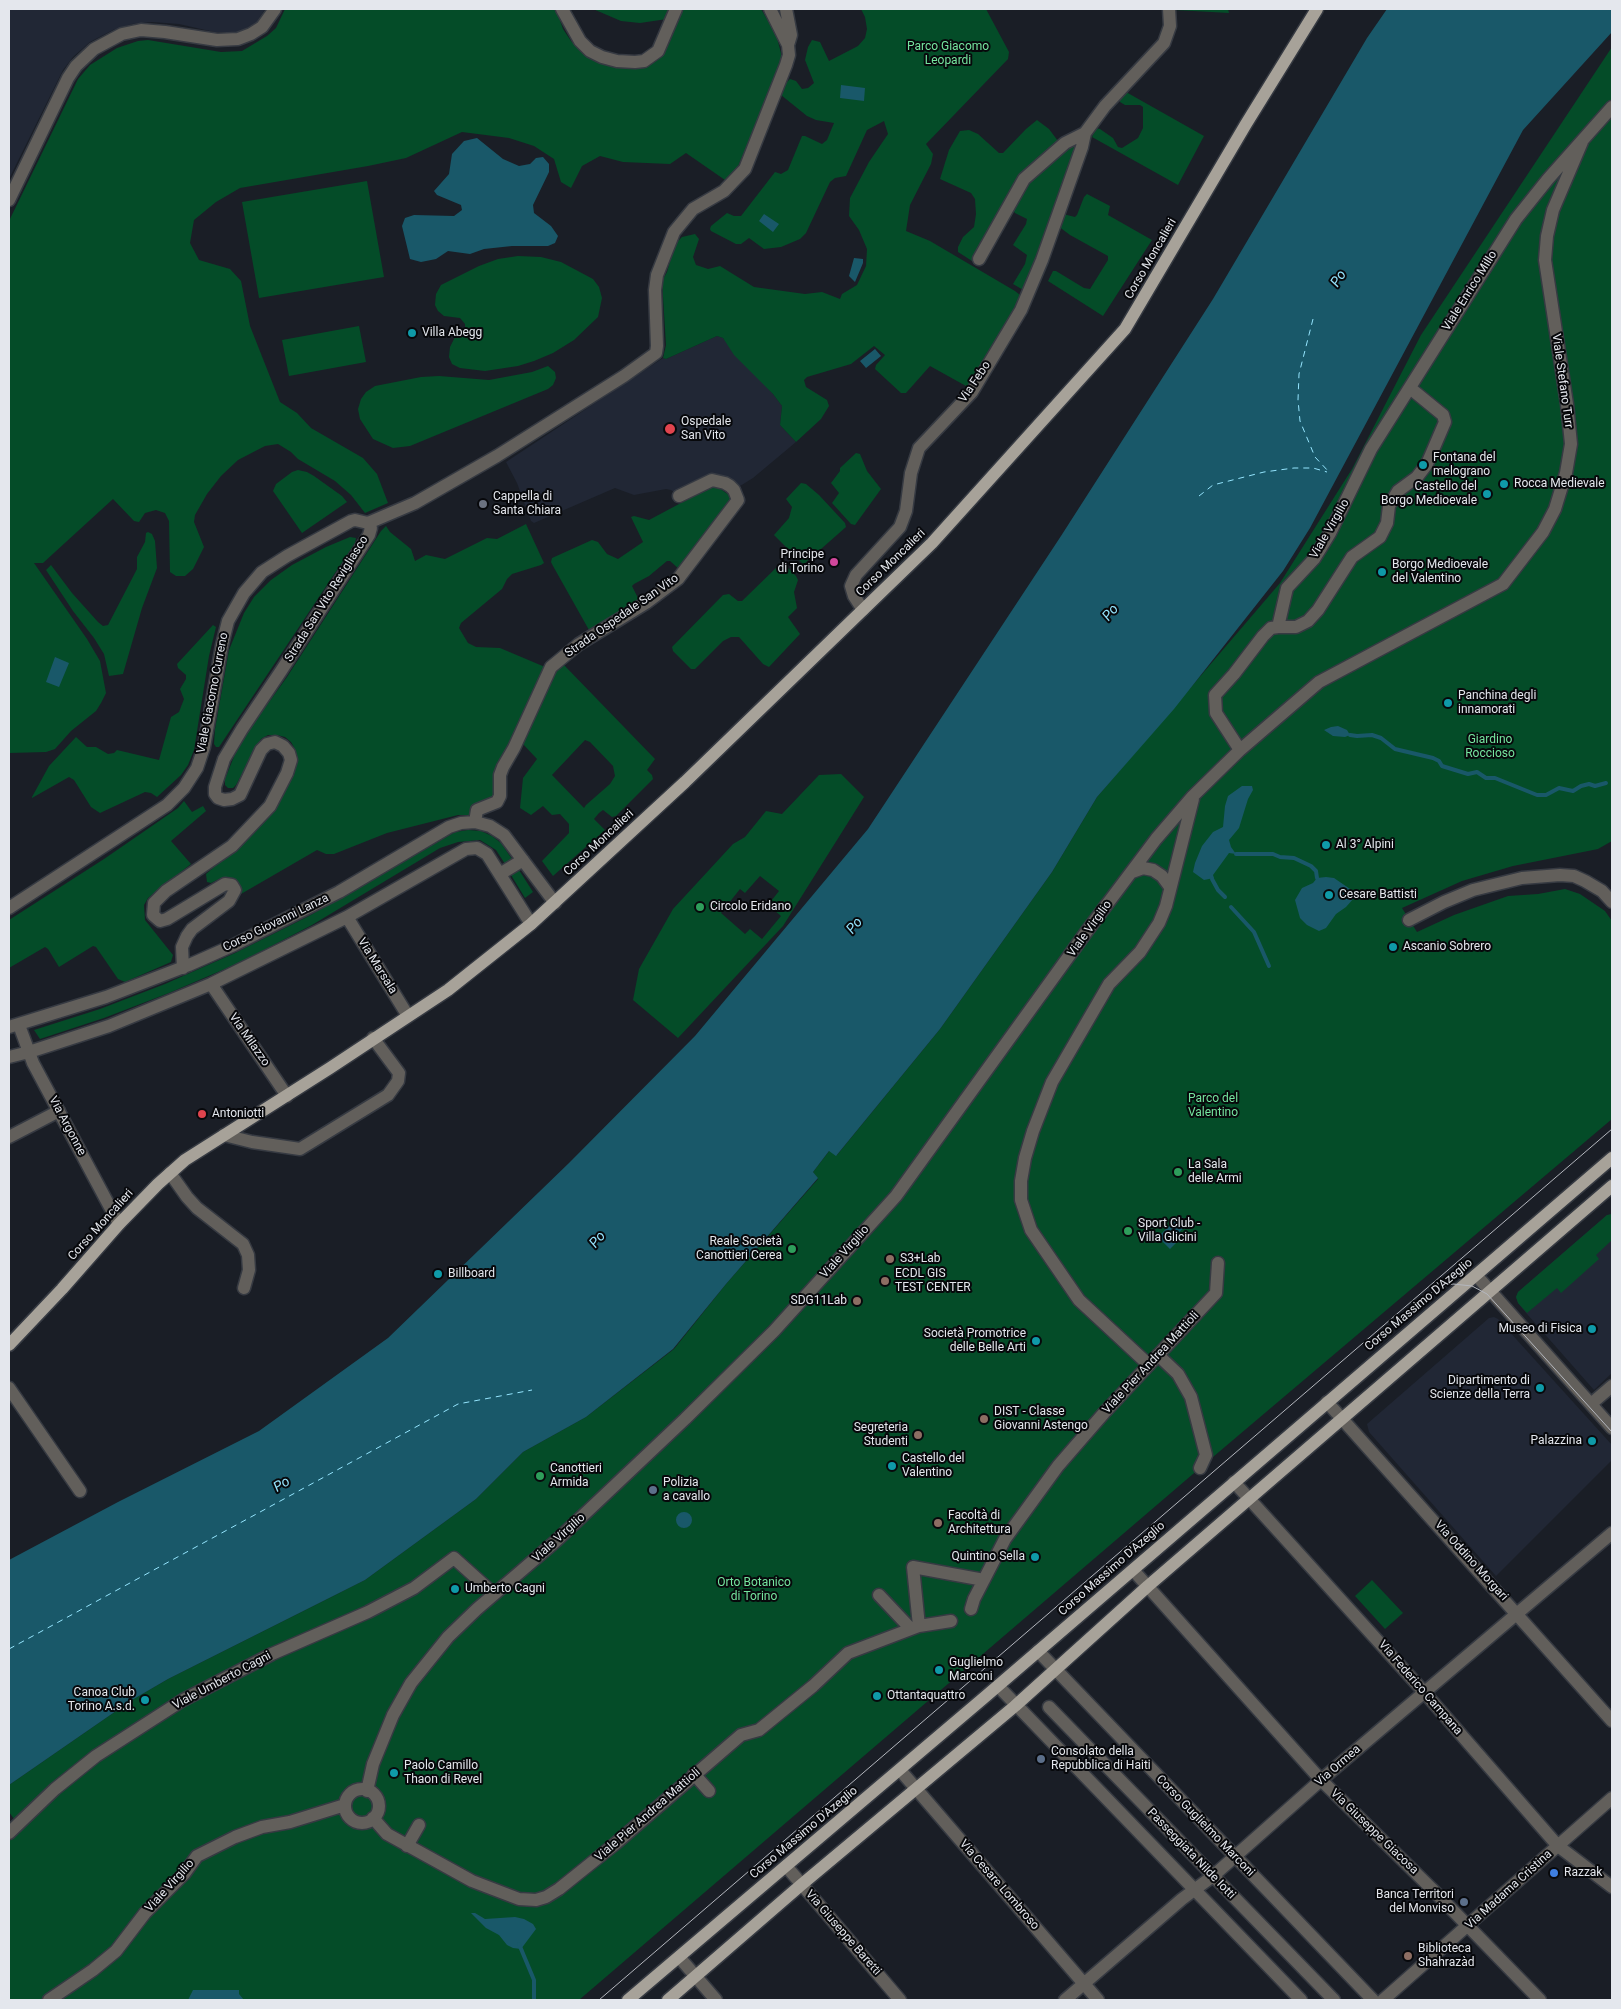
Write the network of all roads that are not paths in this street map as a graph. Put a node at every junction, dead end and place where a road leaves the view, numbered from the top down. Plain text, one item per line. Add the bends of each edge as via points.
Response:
1 (275, 9) edge
2 (562, 9) edge
3 (676, 9) edge
4 (770, 9) edge
5 (786, 9) edge
6 (1169, 9) edge
7 (1317, 9) edge
8 (788, 44) junction
9 (1612, 107) edge
10 (1085, 132) junction
11 (1582, 142) junction
12 (9, 200) edge
13 (978, 259) dead end
14 (1410, 388) junction
15 (1371, 448) joint
16 (679, 496) dead end
17 (368, 523) junction
18 (863, 610) junction
19 (1278, 627) junction
20 (1264, 729) joint
21 (1240, 750) junction
22 (1193, 796) junction
23 (475, 822) junction
24 (523, 860) junction
25 (1132, 872) junction
26 (500, 874) junction
27 (1170, 887) junction
28 (1612, 902) edge
29 (555, 903) junction
30 (9, 908) edge
31 (347, 917) junction
32 (1409, 920) dead end
33 (531, 924) junction
34 (183, 968) junction
35 (210, 984) junction
36 (408, 1016) junction
37 (14, 1026) edge
38 (373, 1038) junction
39 (29, 1052) junction
40 (9, 1057) edge
41 (287, 1096) junction
42 (59, 1111) junction
43 (224, 1135) junction
44 (9, 1136) edge
45 (1612, 1158) edge
46 (170, 1173) junction
47 (1612, 1186) edge
48 (119, 1224) junction
49 (1218, 1263) dead end
50 (1476, 1275) junction
51 (244, 1288) dead end
52 (1491, 1291) junction
53 (9, 1345) edge
54 (1153, 1360) junction
55 (1612, 1386) edge
56 (9, 1388) edge
57 (1328, 1402) junction
58 (1592, 1404) junction
59 (1343, 1420) junction
60 (1612, 1428) edge
61 (1200, 1468) dead end
62 (1234, 1482) junction
63 (80, 1491) dead end
64 (1250, 1500) junction
65 (1612, 1533) edge
66 (1133, 1570) junction
67 (983, 1581) junction
68 (1148, 1586) junction
69 (494, 1594) junction
70 (879, 1595) dead end
71 (971, 1609) dead end
72 (1517, 1613) junction
73 (951, 1621) dead end
74 (915, 1627) junction
75 (1038, 1651) junction
76 (1056, 1670) junction
77 (998, 1686) junction
78 (1424, 1692) junction
79 (1015, 1706) junction
80 (1049, 1707) dead end
81 (1612, 1721) edge
82 (900, 1770) junction
83 (694, 1774) junction
84 (1321, 1780) junction
85 (916, 1789) junction
86 (368, 1791) junction
87 (709, 1791) dead end
88 (1612, 1798) edge
89 (345, 1805) junction
90 (373, 1818) junction
91 (419, 1825) dead end
92 (9, 1833) edge
93 (407, 1846) junction
94 (1558, 1846) junction
95 (1234, 1857) junction
96 (786, 1866) junction
97 (1213, 1876) junction
98 (802, 1885) junction
99 (1612, 1887) edge
100 (1195, 1891) junction
101 (1468, 1926) junction
102 (679, 1957) junction
103 (695, 1976) junction
104 (1084, 1984) junction
105 (49, 2000) edge
106 (628, 2000) edge
107 (668, 2000) edge
108 (716, 2000) edge
109 (900, 2000) edge
110 (1065, 2000) edge
111 (1098, 2000) edge
112 (1301, 2000) edge
113 (1334, 2000) edge
114 (1373, 2000) edge
115 (1383, 2000) edge
116 (1540, 2000) edge

1 - 12 street via 262,27 238,39 218,40 142,30 122,34 94,49 68,78
2 - 3 street via 580,42 590,51 617,62 635,62 644,61 658,51
4 - 8 street
5 - 8 street via 791,35
6 - 10 street, Via Febo via 1170,26 1164,43
7 - 18 main road, Corso Moncalieri via 1125,329 932,543
8 - 17 street, Strada San Vito Revigliasco via 786,65 745,169 724,191 693,209 674,232 657,275 656,354 458,480
9 - 11 street, Viale Stefano Turr
10 - 13 street, Via Febo via 1065,144 1024,179
10 - 18 street, Via Febo via 1042,260 1021,310 972,392 919,448 900,527 856,575 851,590
11 - 14 street, Viale Enrico Millo via 1516,220
11 - 20 street, Viale Stefano Turr via 1553,210 1547,236 1545,260 1571,444 1555,509 1543,532 1503,584 1319,682
14 - 15 street, Viale Enrico Millo
14 - 19 street via 1442,415 1445,422 1427,464 1417,477 1398,491 1380,537 1352,557 1308,621 1296,627
15 - 19 street, Viale Virgilio via 1330,533 1314,559 1287,588
16 - 23 street, Strada Ospedale San Vito via 712,480 725,483 734,490 738,500 678,579 579,644 551,667 503,767 500,796 497,802 477,810
17 - 30 street, Viale Giacomo Curreno via 351,521 287,556 262,572 244,593 226,629 204,747 197,768 184,788 167,805
17 - 34 street, Strada San Vito Revigliasco via 371,528 369,535 242,729 222,767 215,794 224,800 232,799 240,795 261,750 275,742 284,746 290,760 287,773 270,806 232,846 166,891 154,904 153,915 160,921 225,884 232,885 235,890 228,901 187,936 182,947
18 - 29 main road, Corso Moncalieri via 686,782
19 - 21 street via 1271,628 1263,636 1215,695 1216,713
20 - 21 street, Viale Virgilio
21 - 22 street, Viale Virgilio
22 - 25 street, Viale Virgilio
22 - 27 street
23 - 24 street via 504,835
23 - 34 street, Corso Giovanni Lanza via 449,827 339,892
24 - 26 street
24 - 29 street
25 - 27 street via 1143,868 1153,870
25 - 69 street, Viale Virgilio via 896,1196 774,1331 556,1541
26 - 31 street, Corso Giovanni Lanza via 487,854 477,848 466,849
26 - 33 street, Corso Giovanni Lanza
27 - 54 street via 1159,923 1140,952 1109,984 1052,1082 1025,1158 1021,1200 1031,1230 1078,1300
28 - 32 street via 1586,880 1574,876 1522,878 1473,890
29 - 33 main road, Corso Moncalieri
31 - 35 street, Corso Giovanni Lanza
31 - 36 street, Via Marsala
33 - 36 main road, Corso Moncalieri via 448,990
34 - 37 street, Corso Giovanni Lanza
35 - 39 street, Corso Giovanni Lanza via 109,1026
35 - 41 street, Via Milazzo
36 - 38 main road, Corso Moncalieri
37 - 39 street, Via Argonne
38 - 41 main road, Corso Moncalieri
38 - 43 street via 399,1073 398,1081 388,1094 300,1150
39 - 40 street, Corso Giovanni Lanza
39 - 42 street, Via Argonne
41 - 43 main road, Corso Moncalieri
42 - 44 street
42 - 48 street, Via Argonne
43 - 46 main road, Corso Moncalieri
45 - 50 main road, Corso Massimo D'Azeglio
46 - 48 main road, Corso Moncalieri
46 - 51 street via 197,1208 243,1244 248,1254 249,1270
47 - 52 main road
48 - 53 main road, Corso Moncalieri
49 - 54 street, Viale Pier Andrea Mattioli via 1216,1293
50 - 52 street
50 - 57 main road, Corso Massimo D'Azeglio
52 - 58 street
52 - 59 main road
54 - 61 street via 1178,1374 1191,1397 1206,1455
54 - 67 street, Viale Pier Andrea Mattioli via 1058,1466 1005,1539
55 - 58 street
56 - 63 street
57 - 59 street, Via Oddino Morgari
57 - 62 main road, Corso Massimo D'Azeglio
58 - 60 street
59 - 64 main road
59 - 72 street, Via Oddino Morgari
62 - 64 street, Via Federico Campana
62 - 66 main road, Corso Massimo D'Azeglio
64 - 68 main road
64 - 78 street, Via Federico Campana
65 - 72 street, Via Ormea
66 - 68 street, Via Giuseppe Giacosa
66 - 75 main road, Corso Massimo D'Azeglio
67 - 71 street, Viale Pier Andrea Mattioli
67 - 74 street via 910,1564
68 - 76 main road
68 - 84 street, Via Giuseppe Giacosa
69 - 86 street, Viale Virgilio via 448,1637 411,1683 381,1742
69 - 92 street, Viale Umberto Cagni via 459,1554 414,1588 272,1654 183,1700 96,1756
70 - 74 street
72 - 78 street, Via Ormea
72 - 81 street, Via Oddino Morgari
73 - 74 street, Viale Pier Andrea Mattioli
74 - 83 street, Viale Pier Andrea Mattioli via 848,1653 759,1730 741,1735
75 - 76 street, Corso Guglielmo Marconi
75 - 77 main road, Corso Massimo D'Azeglio
76 - 79 main road
76 - 95 street, Corso Guglielmo Marconi
77 - 79 street
77 - 82 main road, Corso Massimo D'Azeglio
78 - 84 street, Via Ormea
78 - 94 street, Via Federico Campana
79 - 85 main road
79 - 100 street
80 - 97 street, Passeggiata Nilde Iotti
82 - 85 street, Via Cesare Lombroso
82 - 96 main road, Corso Massimo D'Azeglio
83 - 87 street
83 - 93 street, Viale Pier Andrea Mattioli via 559,1889 536,1900 519,1899 472,1881
84 - 95 street, Via Ormea
84 - 101 street, Via Giuseppe Giacosa
85 - 98 main road
85 - 104 street, Via Cesare Lombroso
86 - 89 street, Viale Virgilio via 352,1792
86 - 90 street via 378,1801 379,1808
88 - 94 street, Via Madama Cristina
89 - 90 street via 352,1819 363,1822
89 - 105 street, Viale Virgilio via 262,1827 198,1856 116,1951
90 - 93 street, Viale Pier Andrea Mattioli via 387,1834
91 - 93 street
94 - 99 street, Via Federico Campana
94 - 101 street, Via Madama Cristina
95 - 97 street, Via Ormea
95 - 114 street, Corso Guglielmo Marconi
96 - 98 street, Via Giuseppe Baretti
96 - 102 main road, Corso Massimo D'Azeglio
97 - 100 street, Via Ormea
97 - 113 street, Passeggiata Nilde Iotti
98 - 103 main road
98 - 109 street, Via Giuseppe Baretti
100 - 104 street, Via Ormea
100 - 112 street
101 - 115 street, Via Madama Cristina
101 - 116 street, Via Giuseppe Giacosa
102 - 103 street
102 - 106 main road, Corso Massimo D'Azeglio
103 - 107 main road
103 - 108 street
104 - 110 street, Via Ormea
104 - 111 street, Via Cesare Lombroso

